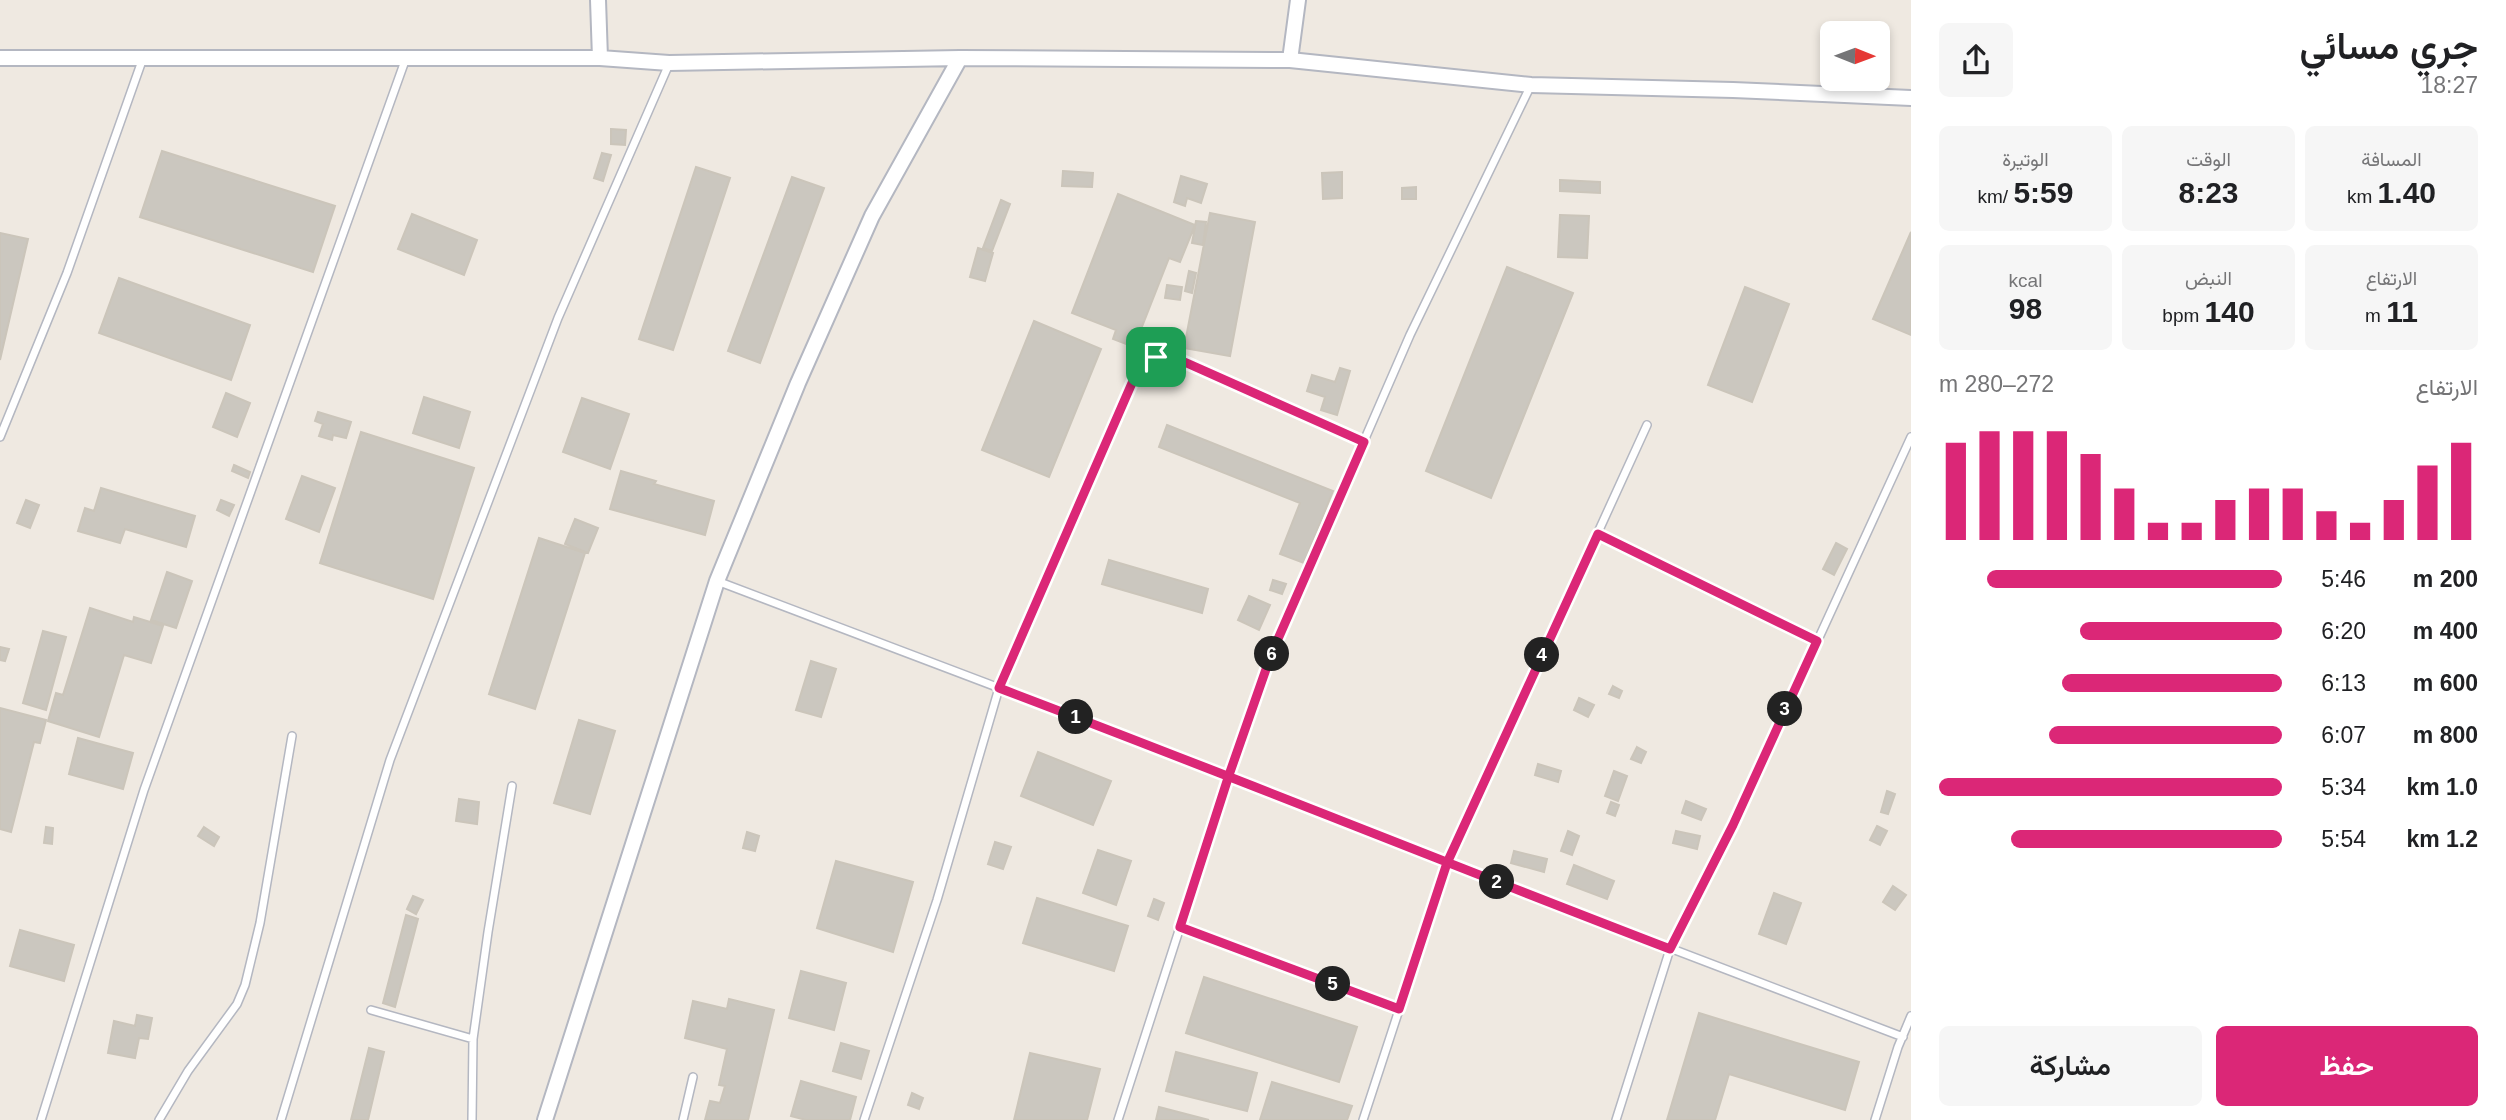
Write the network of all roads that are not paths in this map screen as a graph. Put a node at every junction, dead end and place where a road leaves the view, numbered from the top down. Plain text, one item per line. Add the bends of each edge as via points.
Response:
1 (598, 0) edge
2 (1298, 0) edge
3 (0, 58) edge
4 (143, 58) junction
5 (406, 58) junction
6 (600, 58) junction
7 (960, 58) junction
8 (1290, 60) junction
9 (669, 64) junction
10 (1531, 85) junction
11 (1911, 98) edge
12 (1647, 425) dead end
13 (0, 437) edge
14 (1911, 438) edge
15 (1364, 442) junction
16 (1598, 534) junction
17 (717, 581) junction
18 (1817, 641) junction
19 (999, 688) junction
20 (292, 736) dead end
21 (1229, 775) junction
22 (512, 786) dead end
23 (1447, 863) junction
24 (1180, 927) junction
25 (1670, 949) junction
26 (1399, 1009) junction
27 (371, 1010) dead end
28 (1911, 1016) edge
29 (1903, 1037) junction
30 (474, 1039) junction
31 (693, 1077) dead end
32 (41, 1120) edge
33 (159, 1120) edge
34 (281, 1120) edge
35 (472, 1120) edge
36 (545, 1120) edge
37 (683, 1120) edge
38 (864, 1120) edge
39 (1118, 1120) edge
40 (1363, 1120) edge
41 (1616, 1120) edge
42 (1875, 1120) edge

1 - 6 street
2 - 8 street
3 - 4 street
4 - 5 street
4 - 13 lane via 67,274
5 - 6 street
5 - 32 lane via 144,790
6 - 9 street
7 - 8 street
7 - 9 street
7 - 17 street via 872,216
8 - 10 street
9 - 34 lane via 558,318 390,761
10 - 11 street
10 - 15 lane via 1410,335
12 - 16 lane
14 - 18 lane
15 - 19 lane via 1180,360 1156,357 1139,367
15 - 21 lane via 1271,655
16 - 18 lane
16 - 23 lane
17 - 19 lane
17 - 36 street
18 - 25 lane
19 - 21 lane
19 - 38 lane via 937,900
20 - 33 lane via 260,923 244,985 237,1004
21 - 23 lane
21 - 24 lane
22 - 30 lane
23 - 25 lane
23 - 26 lane
24 - 26 lane
24 - 39 lane
25 - 29 lane
25 - 41 lane
26 - 40 lane
27 - 30 lane
28 - 29 lane
29 - 42 lane
30 - 35 lane
31 - 37 lane

